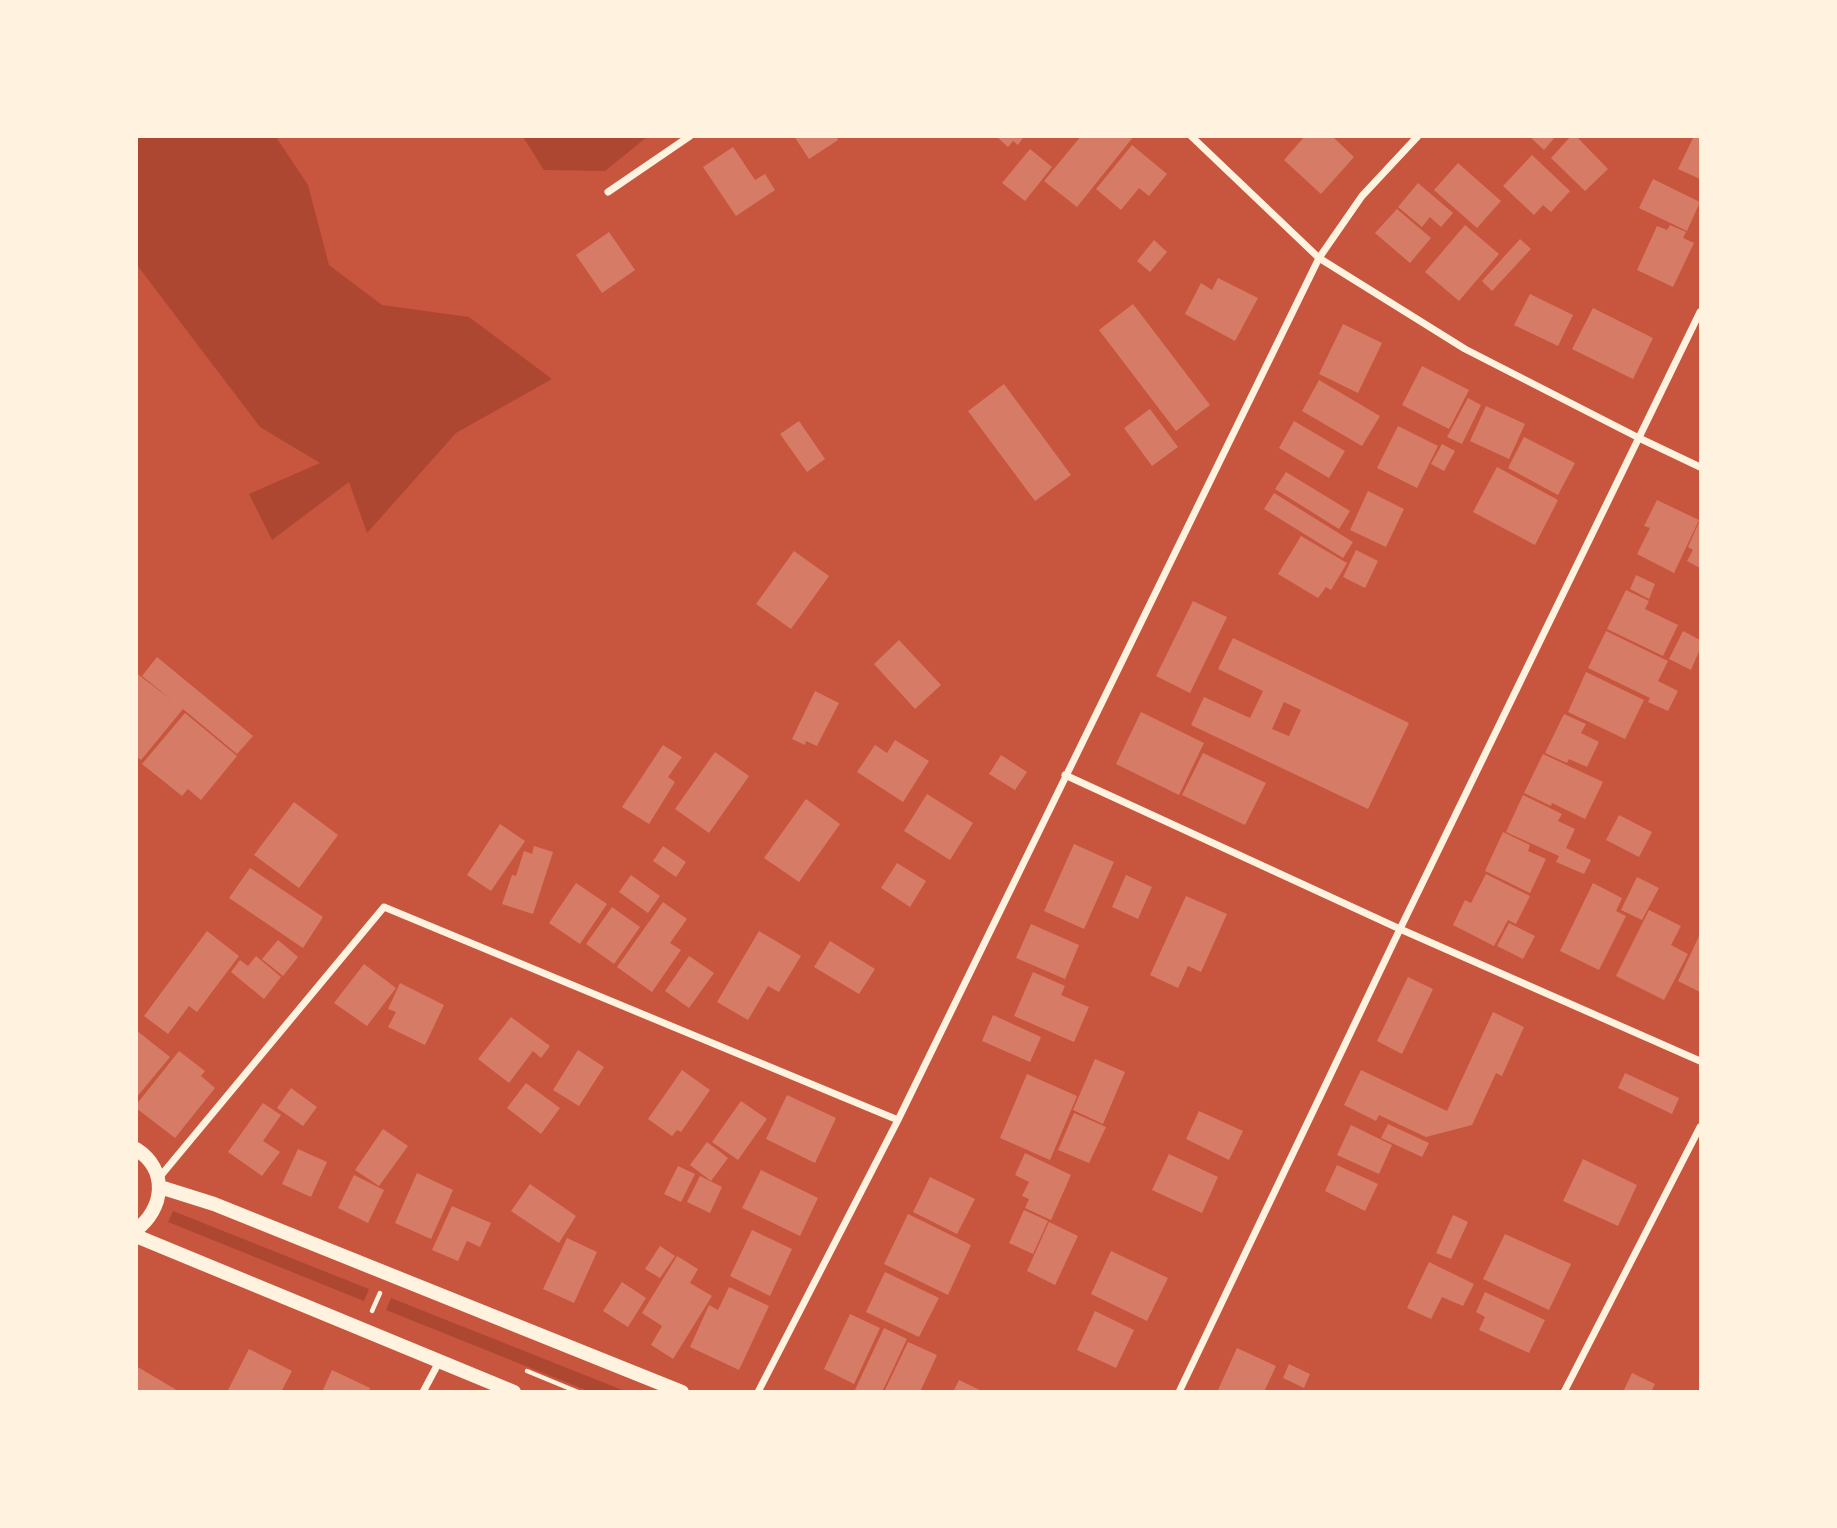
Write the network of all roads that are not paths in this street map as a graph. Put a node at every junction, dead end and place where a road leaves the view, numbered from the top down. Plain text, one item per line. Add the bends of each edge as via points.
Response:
1 (690, 136) edge
2 (1191, 136) edge
3 (1418, 136) edge
4 (608, 192) dead end
5 (1319, 258) junction
6 (1700, 312) edge
7 (1639, 438) junction
8 (1700, 467) edge
9 (1065, 775) junction
10 (1400, 929) junction
11 (1700, 1061) edge
12 (898, 1120) junction
13 (1700, 1127) edge
14 (136, 1149) edge
15 (159, 1183) junction
16 (136, 1230) edge
17 (136, 1236) edge
18 (439, 1362) junction
19 (423, 1391) edge
20 (514, 1391) edge
21 (682, 1391) edge
22 (758, 1391) edge
23 (1179, 1391) edge
24 (1564, 1391) edge

1 - 4 street
2 - 5 street
3 - 5 street via 1362,195
5 - 7 street via 1465,349
5 - 9 street
6 - 7 street
7 - 8 street
7 - 10 street
9 - 10 street
9 - 12 street
10 - 11 street
10 - 23 street
12 - 15 street via 384,907
12 - 22 street
13 - 24 street
14 - 15 main road via 153,1165
15 - 16 main road via 152,1217
15 - 21 main road
17 - 18 main road
18 - 19 street
18 - 20 main road

